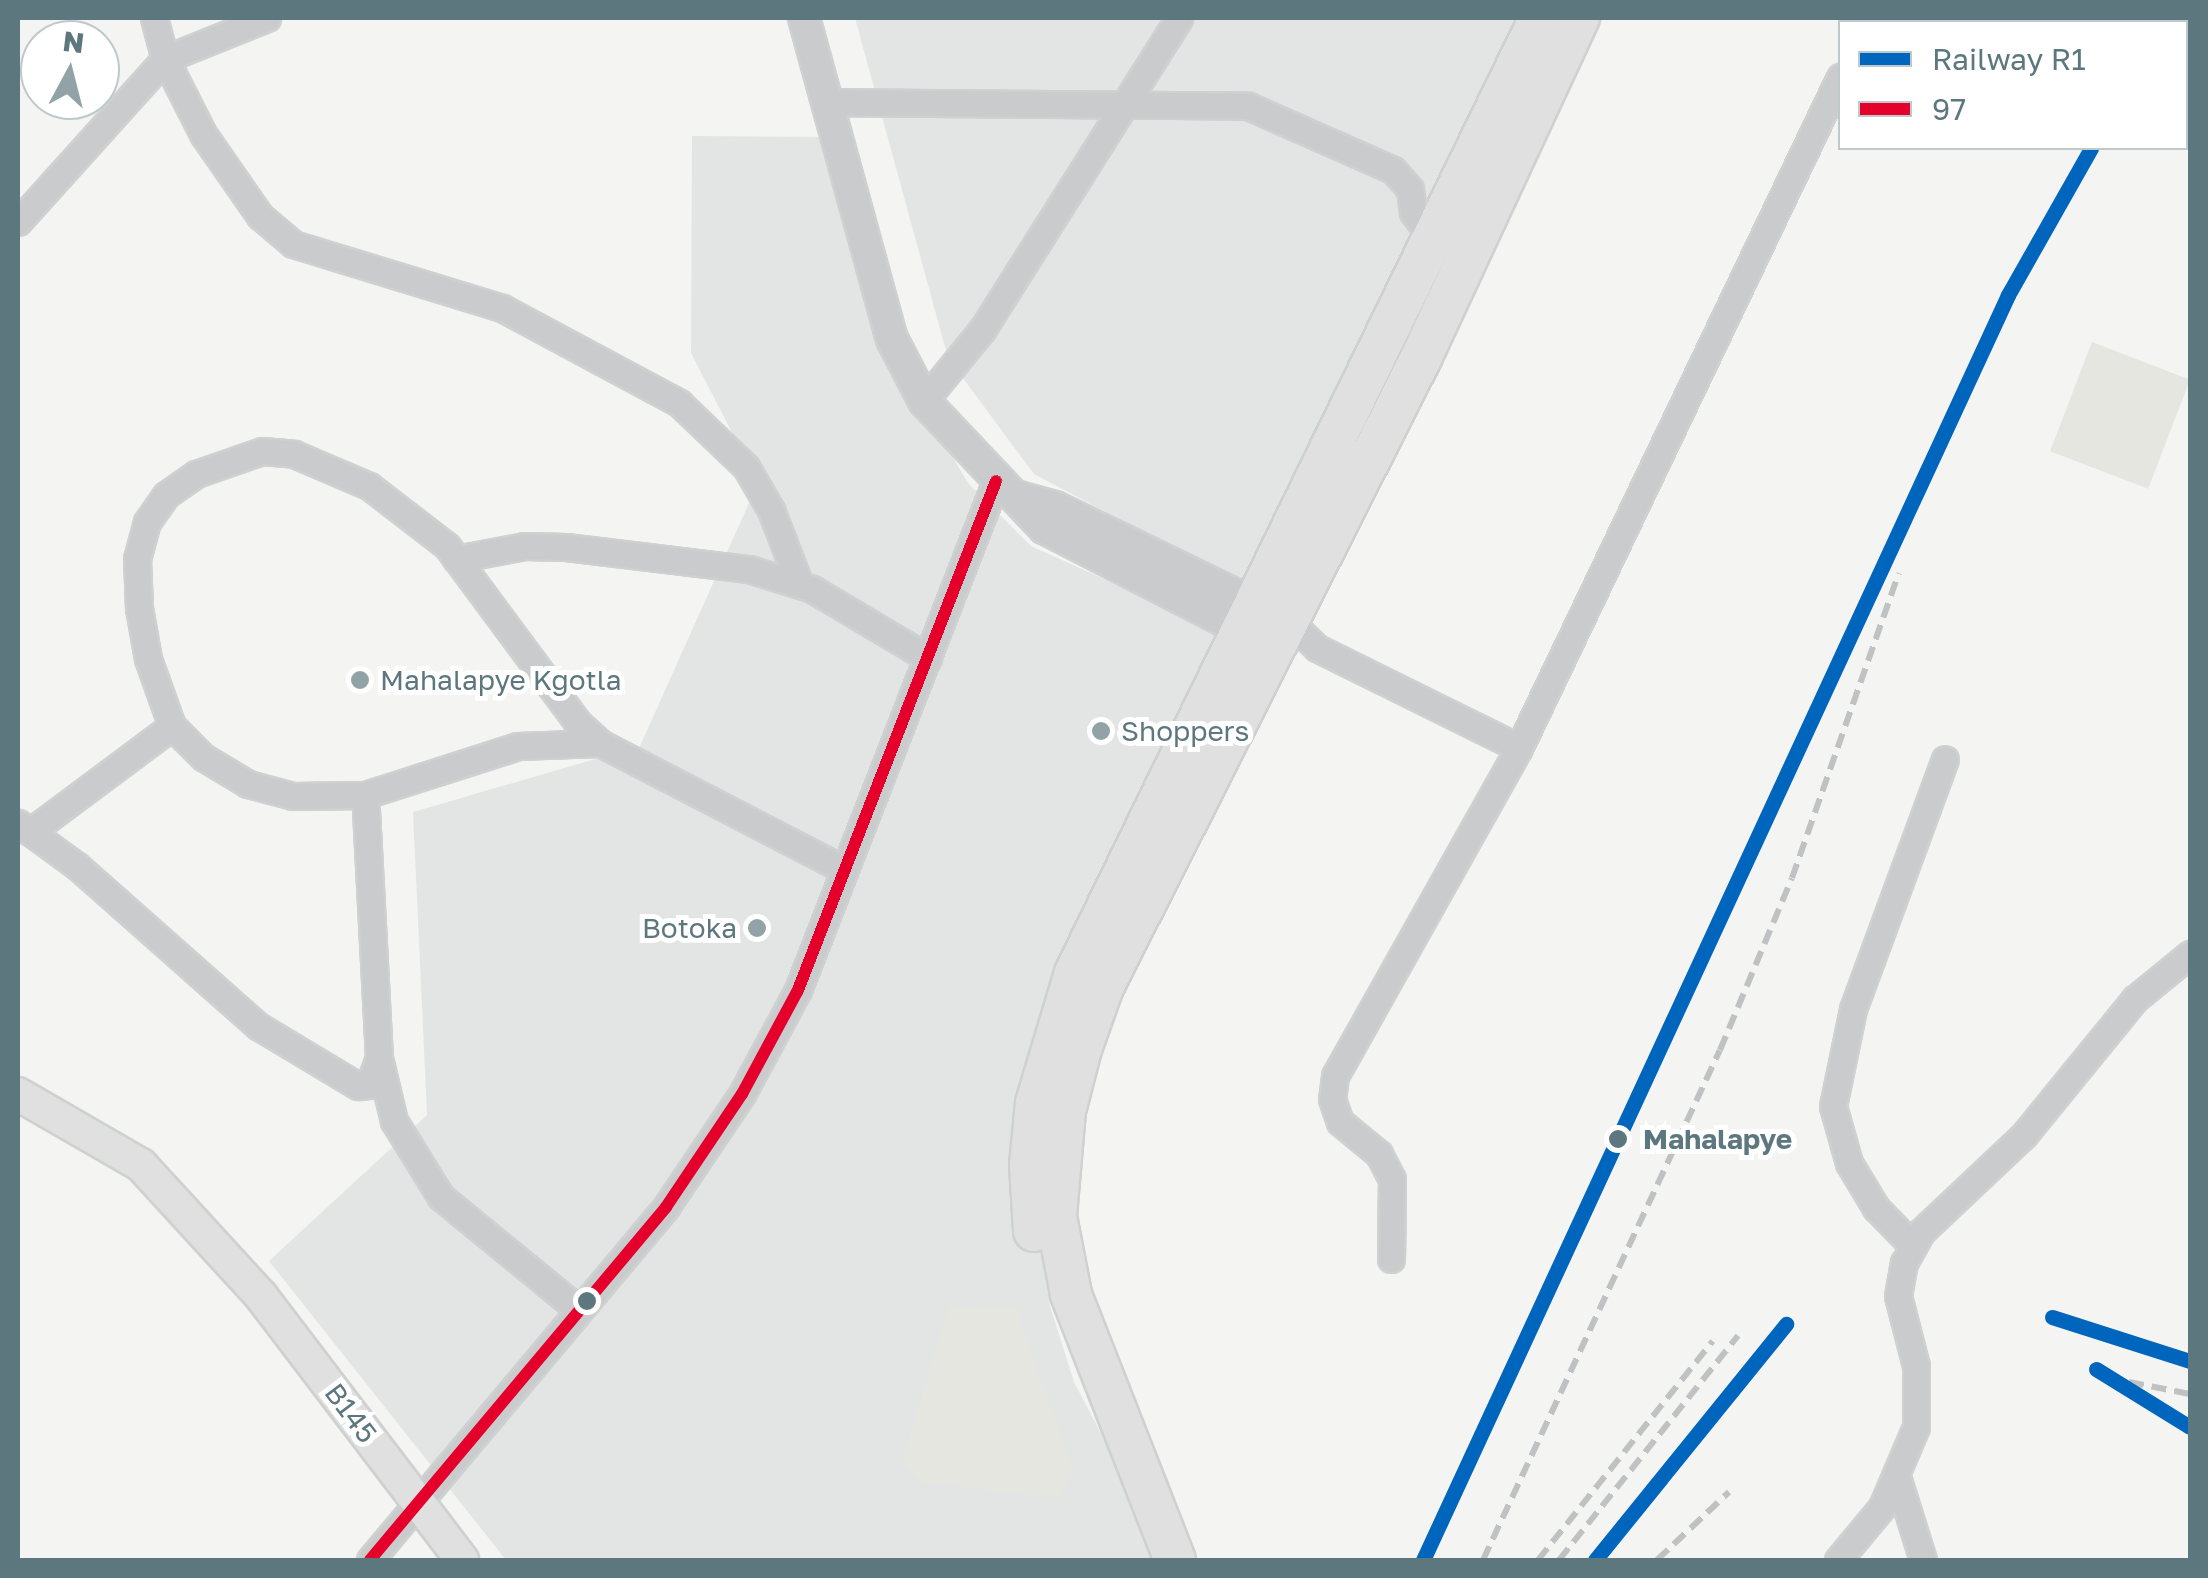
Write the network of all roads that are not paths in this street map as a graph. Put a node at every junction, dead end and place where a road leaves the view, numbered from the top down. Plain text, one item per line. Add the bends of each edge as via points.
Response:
1 (154, 18) edge
2 (267, 18) edge
3 (804, 18) edge
4 (1179, 18) edge
5 (1540, 18) edge
6 (1579, 18) edge
7 (165, 59) junction
8 (1838, 82) edge
9 (825, 102) junction
10 (1120, 104) junction
11 (18, 222) edge
12 (1433, 240) junction
13 (924, 401) junction
14 (1004, 488) junction
15 (456, 558) junction
16 (800, 584) junction
17 (1267, 626) junction
18 (928, 658) junction
19 (172, 726) junction
20 (600, 743) junction
21 (1519, 748) junction
22 (1945, 758) dead end
23 (365, 795) junction
24 (24, 827) edge
25 (843, 869) junction
26 (2190, 954) edge
27 (379, 1058) junction
28 (18, 1094) edge
29 (1914, 1246) junction
30 (1391, 1259) dead end
31 (579, 1310) junction
32 (1898, 1480) junction
33 (418, 1501) junction
34 (370, 1560) edge
35 (462, 1560) edge
36 (1145, 1560) edge
37 (1175, 1560) edge
38 (1838, 1560) edge
39 (1922, 1560) edge

1 - 7 street
2 - 7 street
3 - 9 street
4 - 10 street
5 - 12 highway
6 - 17 highway via 1421,358
7 - 11 street
7 - 16 street via 235,185 293,244 502,308 650,385 706,424 762,496
8 - 21 street
9 - 10 street
9 - 13 street via 892,339
10 - 12 street via 1231,104 1270,114 1393,170 1410,189 1413,212
10 - 13 street via 982,330
12 - 17 highway
13 - 14 street
14 - 17 street via 1071,545
14 - 18 street
15 - 16 street via 525,546 621,551 749,569
15 - 19 street via 423,523 369,486 294,454 230,458 196,474 166,494 147,522 137,559 148,659
15 - 20 street via 577,722
16 - 18 street
17 - 21 street
17 - 36 highway via 1074,973 1036,1104 1030,1165 1044,1298
17 - 37 highway via 1103,987 1081,1049 1061,1148 1056,1216 1070,1294
18 - 25 street
19 - 23 street via 203,757 248,784 293,796
19 - 24 street
20 - 23 street via 518,746
20 - 25 street
21 - 30 street via 1335,1076 1332,1099 1340,1122 1379,1154 1392,1180
22 - 29 street via 1853,1009 1833,1106 1849,1163 1876,1208
23 - 27 street
24 - 27 street via 258,1026 312,1062 358,1086 368,1085
25 - 31 street via 798,990 742,1094 666,1207
26 - 29 street via 2135,1000 2024,1136
27 - 31 street via 394,1121 441,1196
28 - 33 main road, B145 / B145 via 141,1165 236,1268
29 - 32 street via 1898,1296 1916,1366 1916,1428
31 - 33 street
32 - 38 street
32 - 39 street
33 - 34 street
33 - 35 main road, B145 / B145

